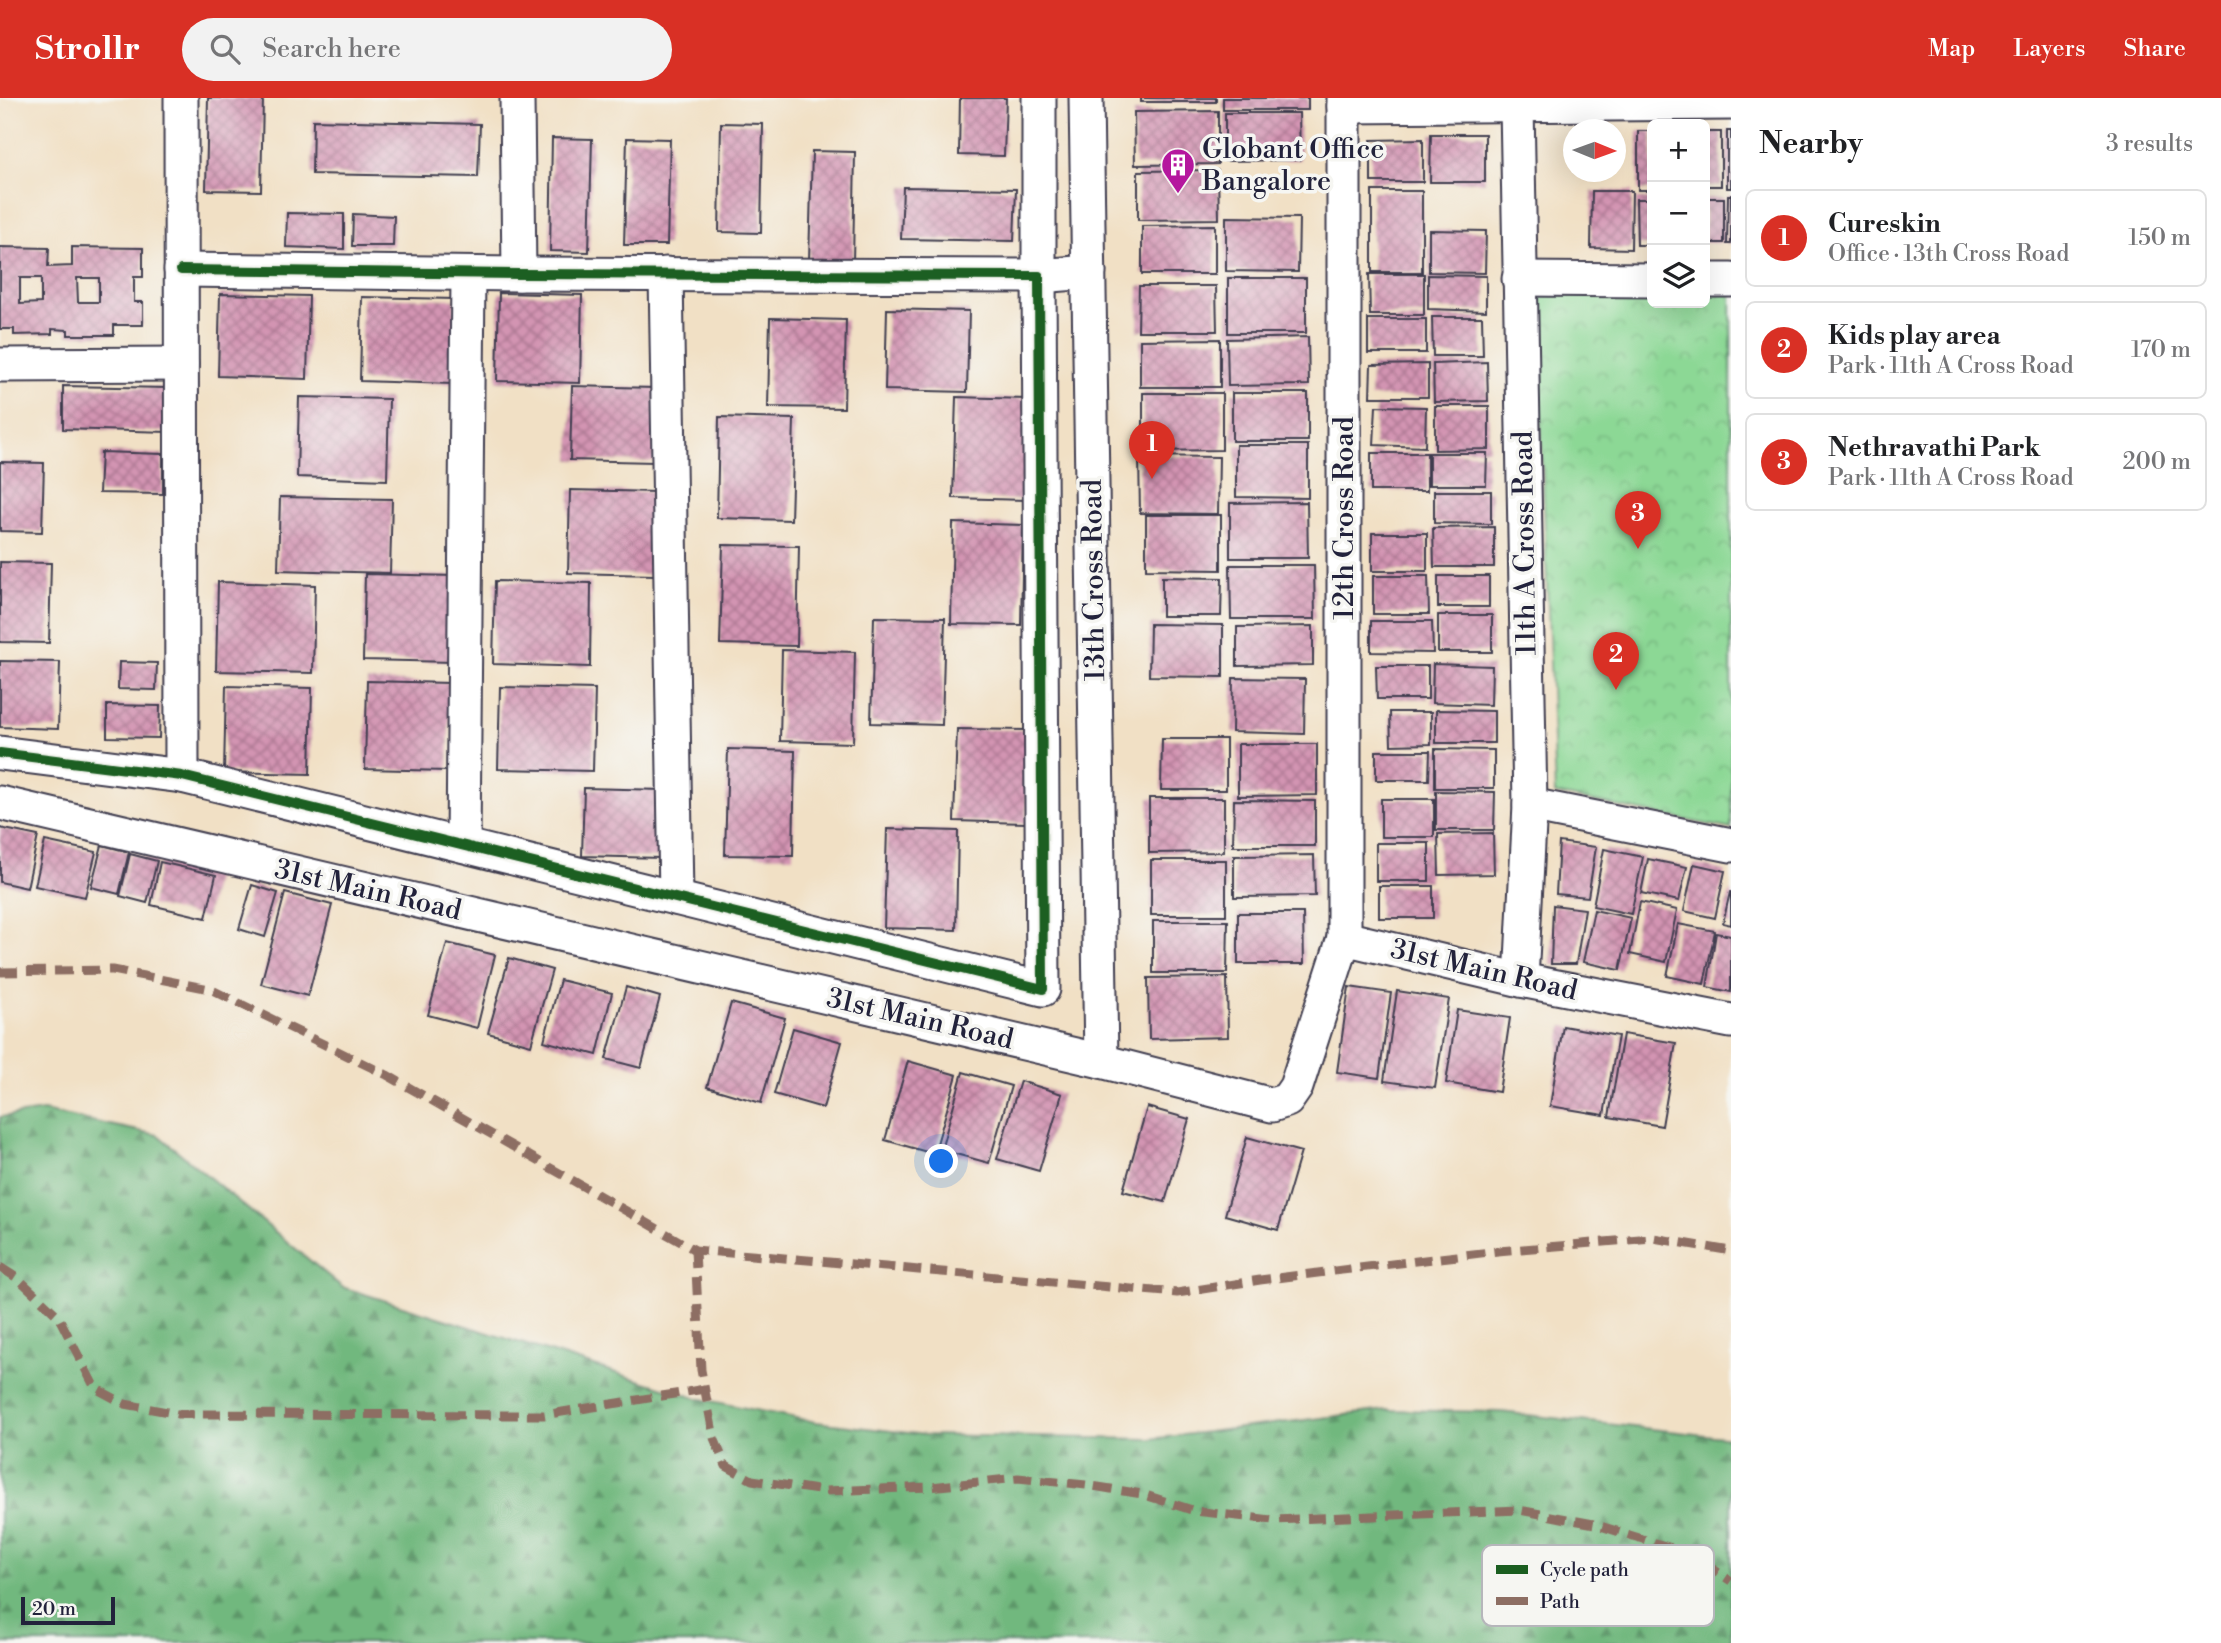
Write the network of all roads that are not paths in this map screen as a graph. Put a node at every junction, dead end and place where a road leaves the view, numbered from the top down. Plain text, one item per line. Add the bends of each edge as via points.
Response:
1 (181, 98) edge
2 (517, 98) edge
3 (1039, 98) edge
4 (1086, 98) edge
5 (1344, 102) edge
6 (1731, 103) edge
7 (1517, 105) junction
8 (181, 270) junction
9 (1089, 272) junction
10 (468, 274) junction
11 (519, 274) junction
12 (666, 274) junction
13 (1039, 276) junction
14 (1519, 279) junction
15 (1647, 279) edge
16 (1710, 280) edge
17 (1731, 280) edge
18 (0, 365) edge
19 (181, 365) junction
20 (0, 753) edge
21 (182, 776) junction
22 (0, 803) edge
23 (1531, 805) junction
24 (463, 845) junction
25 (1731, 845) edge
26 (676, 898) junction
27 (1344, 938) junction
28 (1521, 980) junction
29 (1731, 1021) edge
30 (1101, 1062) junction

1 - 8 street
2 - 11 street
3 - 13 street
4 - 9 street, 13th Cross Road
5 - 7 street
5 - 27 street, 12th Cross Road
6 - 7 street
7 - 14 street, 11th A Cross Road
8 - 10 street
8 - 19 street
9 - 13 street
9 - 30 street, 13th Cross Road
10 - 11 street
10 - 24 street
11 - 12 street
12 - 13 street
12 - 26 street
13 - 26 street via 1043,989
14 - 15 street
14 - 23 street, 11th A Cross Road
16 - 17 street
18 - 19 street
19 - 21 street
20 - 21 street
21 - 24 street
22 - 30 street, 31st Main Road
23 - 25 street
23 - 28 street, 11th A Cross Road
24 - 26 street
27 - 28 street, 31st Main Road
27 - 30 street, 31st Main Road via 1296,1087 1287,1100 1272,1105
28 - 29 street, 31st Main Road

